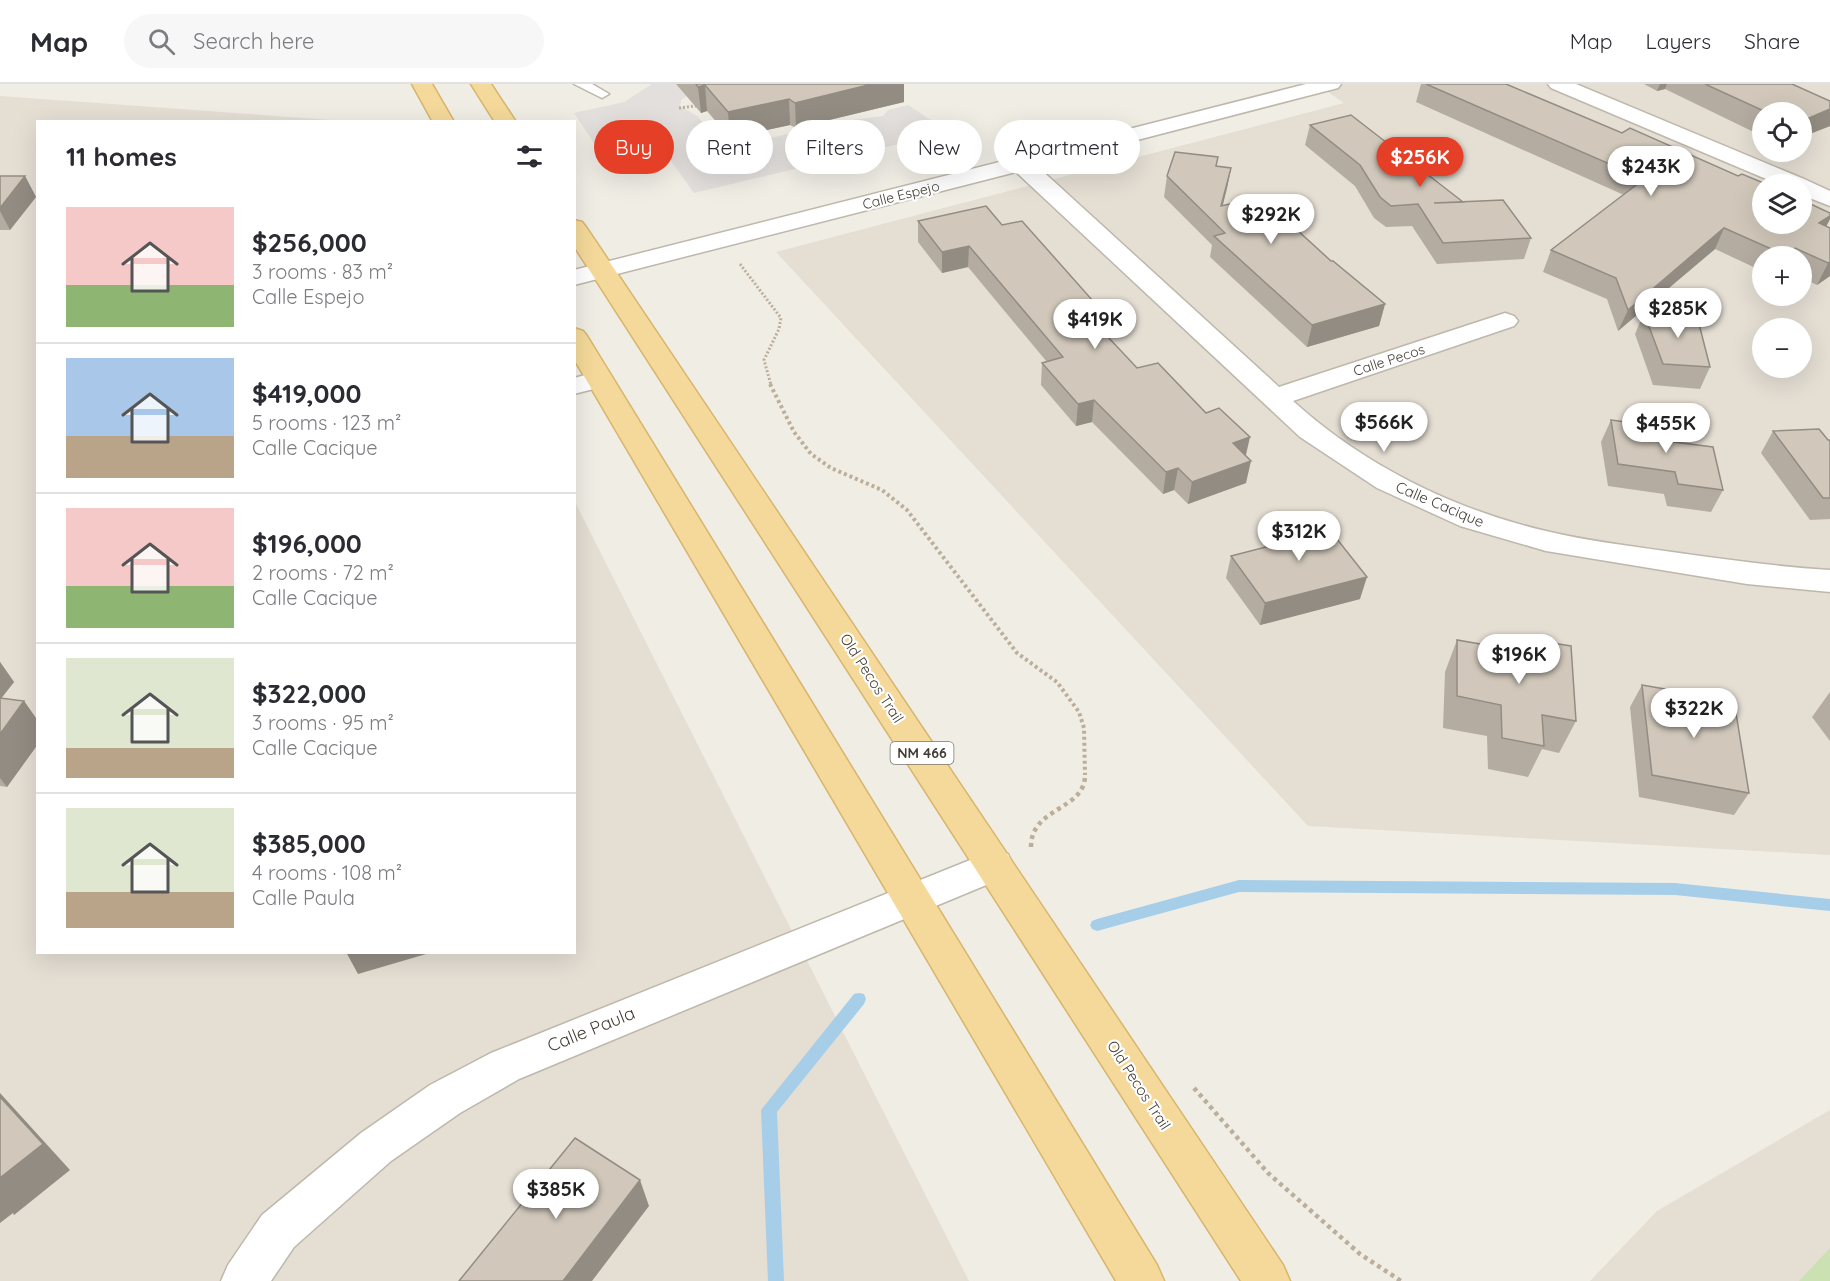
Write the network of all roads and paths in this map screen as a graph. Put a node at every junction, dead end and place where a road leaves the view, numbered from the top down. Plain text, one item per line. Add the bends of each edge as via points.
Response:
1 (422, 84) edge
2 (481, 84) edge
3 (580, 84) edge
4 (1331, 84) edge
5 (1558, 84) edge
6 (602, 94) dead end
7 (696, 106) edge
8 (679, 108) dead end
9 (443, 120) edge
10 (505, 120) edge
11 (1140, 133) edge
12 (994, 171) edge
13 (1032, 174) edge
14 (1772, 174) edge
15 (1812, 191) edge
16 (1830, 199) edge
17 (576, 233) edge
18 (721, 241) junction
19 (589, 275) edge
20 (1505, 321) dead end
21 (576, 343) edge
22 (587, 382) edge
23 (1274, 398) junction
24 (1830, 581) edge
25 (1031, 849) dead end
26 (995, 865) junction
27 (913, 900) junction
28 (1187, 1080) dead end
29 (244, 1281) edge
30 (1141, 1281) edge
31 (1267, 1281) edge
32 (1401, 1281) edge

1 - 9 main road
2 - 10 main road
3 - 6 lane
4 - 11 street, Calle Espejo
5 - 14 street
7 - 8 path
12 - 18 street, Calle Espejo
13 - 23 street, Calle Cacique
15 - 16 street
17 - 19 main road, Old Pecos Trail / NM 466
18 - 19 street, Calle Espejo
18 - 25 path via 781,318 779,332 766,351 764,367 785,416 802,442 817,459 875,485 907,510 1017,653 1057,682 1079,712 1084,728 1085,780 1080,793 1035,826
19 - 26 main road, Old Pecos Trail / NM 466
20 - 23 street, Calle Pecos
21 - 22 main road
22 - 27 main road
23 - 24 street, Calle Cacique via 1310,431 1357,465 1414,496 1489,525 1575,547 1737,572
26 - 27 street, Calle Paula
26 - 31 main road, Old Pecos Trail / NM 466
27 - 29 street, Calle Paula via 553,1044 445,1099 376,1147 278,1231
27 - 30 main road
28 - 32 path via 1268,1173 1360,1254

